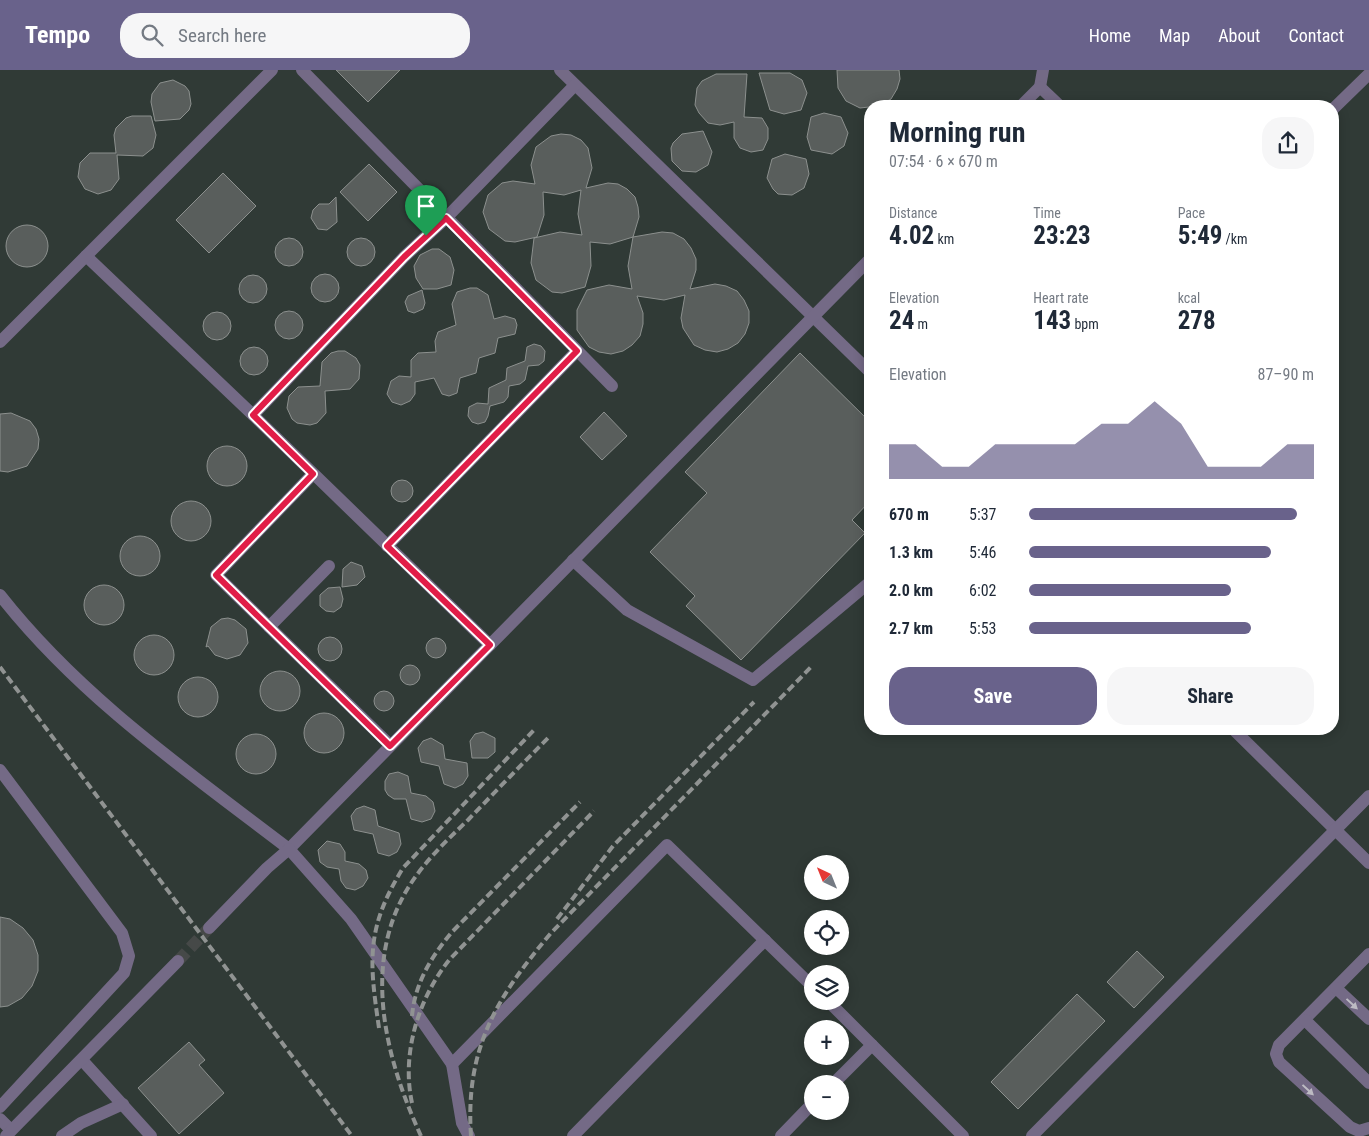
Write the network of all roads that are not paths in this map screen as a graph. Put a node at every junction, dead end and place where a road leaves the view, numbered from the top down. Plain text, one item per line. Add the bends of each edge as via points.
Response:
1 (272, 70) edge
2 (302, 70) edge
3 (560, 70) edge
4 (1043, 70) edge
5 (1369, 74) edge
6 (575, 85) junction
7 (1040, 87) junction
8 (1027, 100) edge
9 (1054, 100) edge
10 (1339, 103) edge
11 (446, 218) junction
12 (86, 256) junction
13 (864, 265) edge
14 (813, 317) junction
15 (0, 342) edge
16 (577, 351) junction
17 (864, 366) edge
18 (612, 386) dead end
19 (253, 415) junction
20 (313, 474) junction
21 (387, 546) junction
22 (573, 560) junction
23 (329, 566) dead end
24 (864, 587) edge
25 (0, 595) edge
26 (269, 627) junction
27 (490, 645) junction
28 (1238, 735) edge
29 (390, 746) junction
30 (0, 770) edge
31 (1369, 796) edge
32 (1335, 830) junction
33 (289, 849) junction
34 (1369, 863) edge
35 (209, 928) tunnel mouth
36 (764, 940) junction
37 (1369, 954) edge
38 (178, 960) tunnel mouth
39 (804, 978) edge
40 (1336, 988) junction
41 (837, 1010) edge
42 (1369, 1019) edge
43 (1305, 1020) junction
44 (872, 1045) junction
45 (82, 1060) junction
46 (452, 1064) junction
47 (842, 1075) edge
48 (1369, 1082) edge
49 (122, 1104) junction
50 (0, 1107) edge
51 (804, 1112) edge
52 (0, 1119) edge
53 (1364, 1130) edge
54 (8, 1133) edge
55 (62, 1136) edge
56 (151, 1136) edge
57 (469, 1136) edge
58 (573, 1136) edge
59 (781, 1136) edge
60 (963, 1136) edge
61 (1032, 1136) edge

1 - 12 lane
2 - 11 lane
3 - 6 lane
4 - 7 lane
5 - 10 lane
6 - 11 lane
6 - 14 lane
7 - 8 lane
7 - 9 lane
11 - 16 lane
11 - 19 lane via 404,257
12 - 15 lane
12 - 19 lane
13 - 14 lane
14 - 17 lane
14 - 22 lane
16 - 18 lane
16 - 21 lane
19 - 20 lane
20 - 21 lane
20 - 26 lane via 216,575
21 - 27 lane
22 - 24 lane via 627,610 753,680
22 - 27 lane
23 - 26 lane
25 - 33 lane via 27,629 98,699 138,734
26 - 29 lane
27 - 29 lane
28 - 32 lane
29 - 33 lane
30 - 50 lane via 122,933 129,956 124,973
31 - 32 lane
32 - 34 lane
32 - 61 lane
33 - 35 lane
33 - 46 lane via 351,919
36 - 39 lane
36 - 46 lane via 667,845
36 - 58 lane
37 - 40 lane
38 - 45 lane
40 -> 42 lane
40 - 43 lane
41 - 44 lane
43 - 48 lane
43 -> 53 lane via 1279,1045 1276,1054 1279,1062 1350,1128
44 - 47 lane
44 - 60 lane
45 - 49 lane
45 - 54 lane
46 - 57 lane via 462,1123
49 - 55 lane via 80,1123
49 - 56 lane
51 - 59 lane
52 - 54 lane

